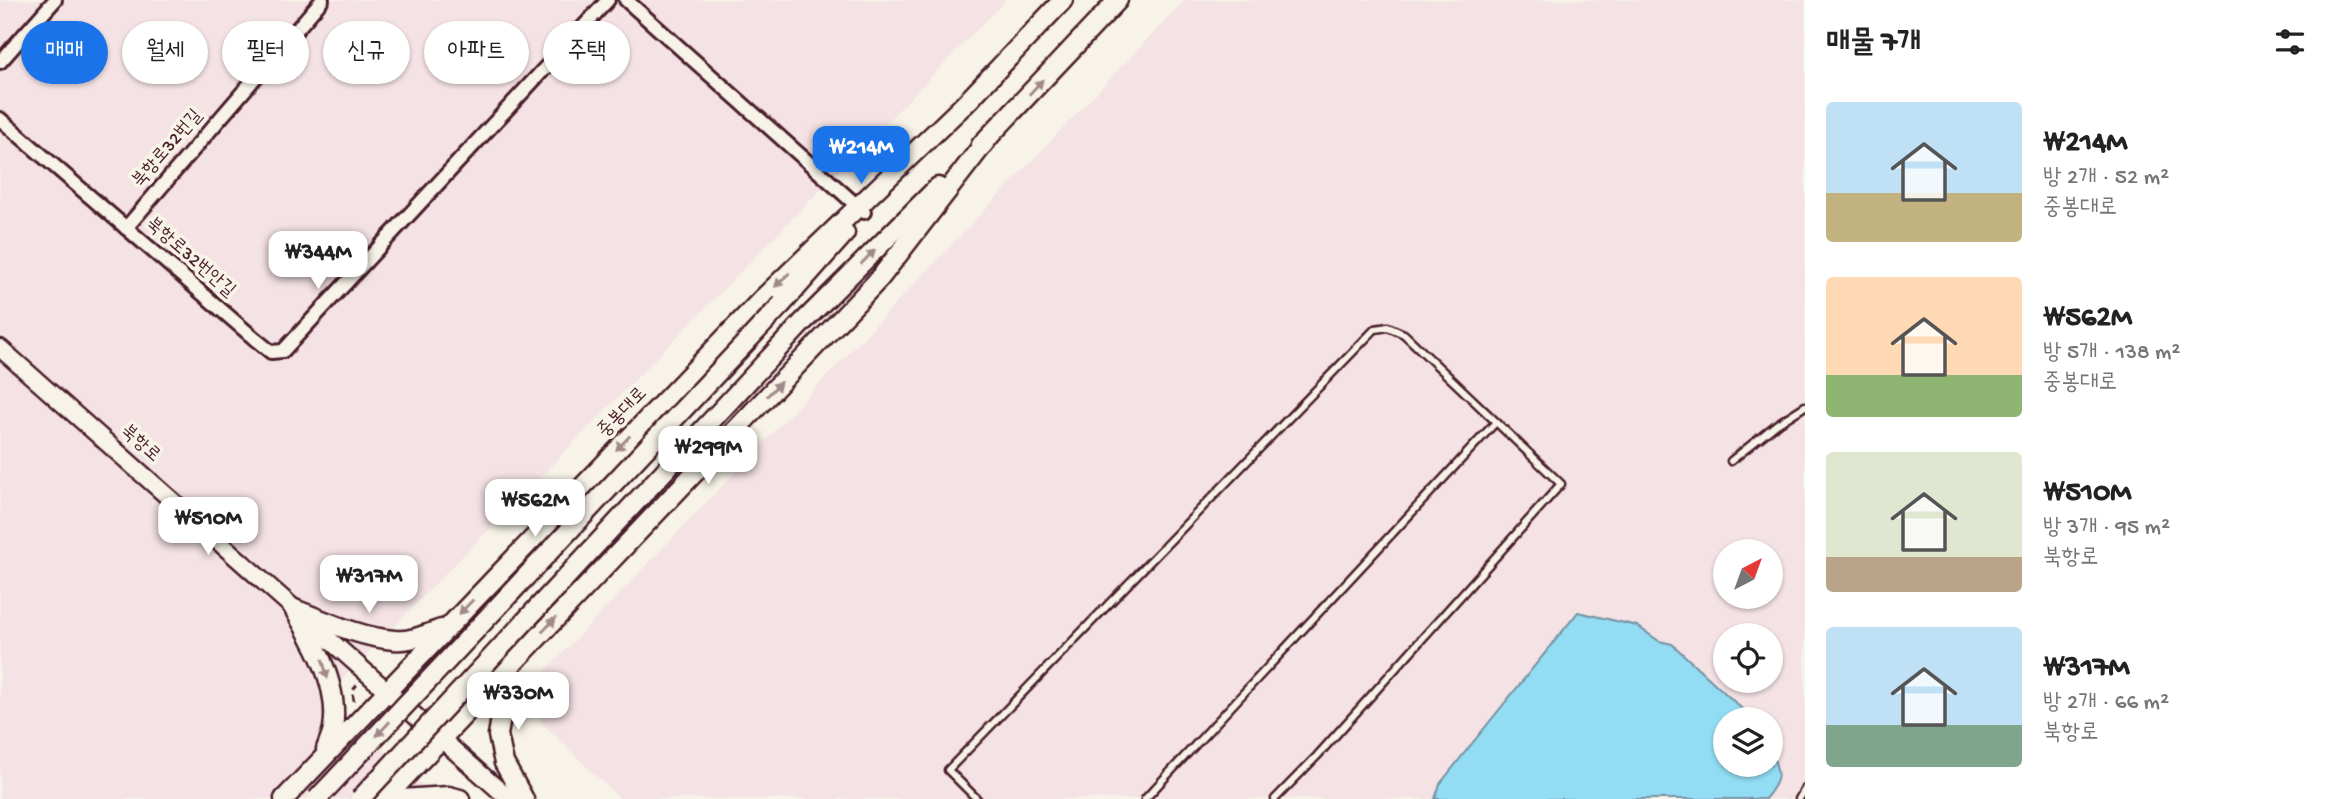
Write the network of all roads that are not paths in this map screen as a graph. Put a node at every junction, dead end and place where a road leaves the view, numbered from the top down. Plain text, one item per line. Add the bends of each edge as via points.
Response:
1 (55, 0) edge
2 (322, 0) edge
3 (608, 0) edge
4 (626, 0) edge
5 (1063, 0) edge
6 (1118, 0) edge
7 (0, 62) edge
8 (0, 119) edge
9 (989, 137) junction
10 (861, 209) junction
11 (126, 228) junction
12 (0, 348) edge
13 (1805, 406) edge
14 (1496, 422) junction
15 (1731, 461) dead end
16 (294, 609) junction
17 (446, 628) junction
18 (510, 665) junction
19 (386, 690) junction
20 (441, 738) junction
21 (323, 758) junction
22 (1805, 789) edge
23 (284, 799) edge
24 (317, 799) edge
25 (360, 799) edge
26 (384, 799) edge
27 (401, 799) edge
28 (460, 799) edge
29 (509, 799) edge
30 (524, 799) edge
31 (977, 799) edge
32 (1145, 799) edge
33 (1275, 799) edge
34 (1799, 799) edge

1 - 7 street
2 - 11 street, 북항로32번길
3 - 11 street, 북항로32번안길 via 283,351 271,352
4 - 10 street
5 - 10 main road, 중봉대로
9 -> 6 main road
8 - 11 street, 북항로32번안길
18 -> 9 main road via 880,278
25 -> 9 main road, bridge via 802,323
10 -> 17 main road, 중봉대로 via 762,299
10 -> 24 main road, 중봉대로, bridge via 782,304
12 - 16 street, 북항로
13 - 15 lane
14 - 31 lane via 1404,334 1388,327 1375,328 948,770
14 - 32 lane
14 - 33 lane via 1561,484
16 - 17 main road via 395,641
16 - 19 street, 북항로
16 -> 21 main road via 324,661 333,705 333,728
17 - 19 main road, 중봉대로
18 - 20 main road
18 - 30 main road via 498,735 504,763
19 - 20 street, 북항로
19 - 21 main road, 중봉대로
20 - 26 main road
20 - 29 street, 북항로
21 - 23 main road, 중봉대로
22 - 34 lane
27 - 28 main road

